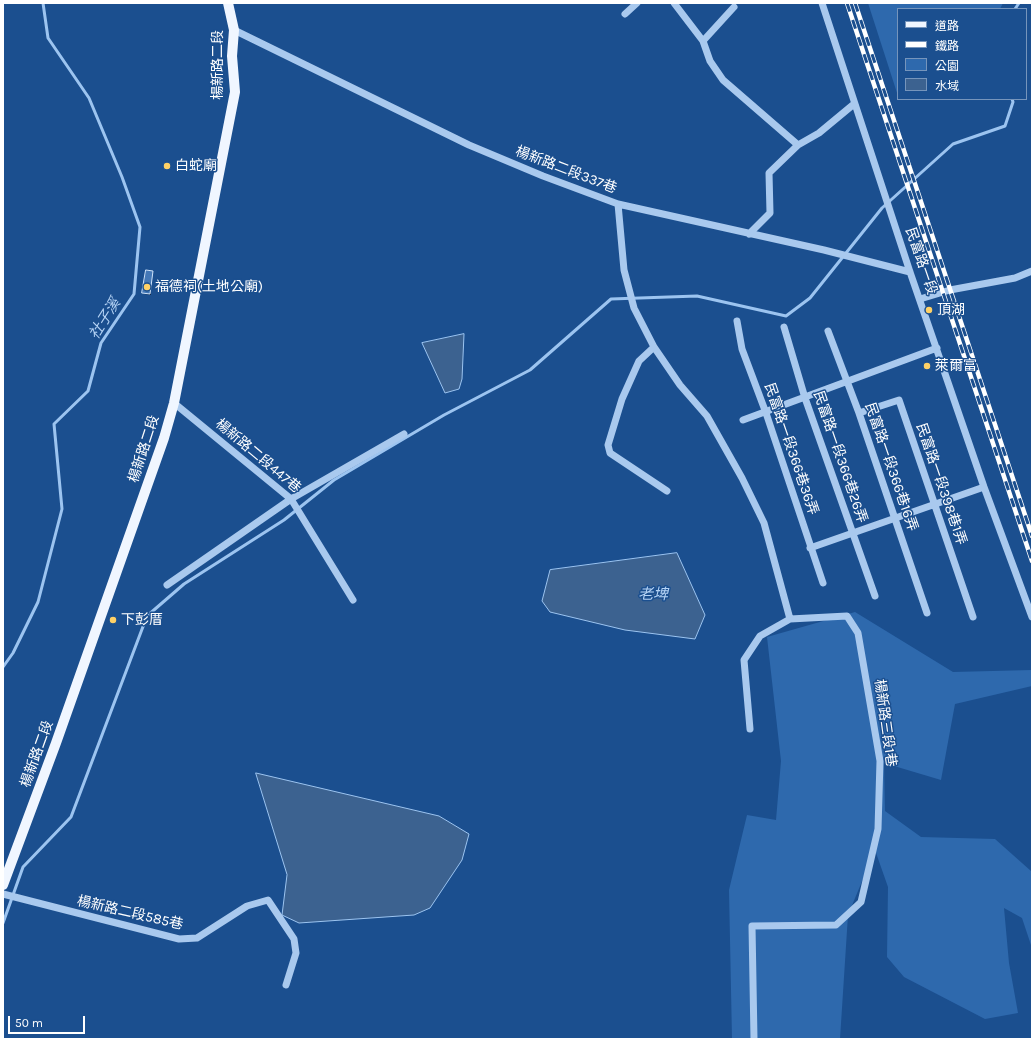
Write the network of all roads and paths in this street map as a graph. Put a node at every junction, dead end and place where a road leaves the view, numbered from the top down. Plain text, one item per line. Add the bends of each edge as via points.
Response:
1 (228, 3) edge
2 (637, 3) edge
3 (674, 3) edge
4 (822, 3) edge
5 (734, 7) dead end
6 (625, 14) dead end
7 (234, 30) junction
8 (703, 40) junction
9 (854, 104) junction
10 (798, 145) junction
11 (618, 204) junction
12 (749, 234) junction
13 (1032, 271) edge
14 (910, 272) junction
15 (920, 299) junction
16 (737, 321) dead end
17 (784, 327) dead end
18 (828, 331) dead end
19 (654, 347) junction
20 (937, 348) junction
21 (848, 382) junction
22 (805, 398) junction
23 (174, 403) junction
24 (766, 413) junction
25 (859, 413) junction
26 (744, 420) dead end
27 (404, 434) dead end
28 (984, 487) junction
29 (667, 491) dead end
30 (290, 499) junction
31 (934, 503) junction
32 (895, 517) junction
33 (852, 531) junction
34 (810, 548) junction
35 (823, 583) dead end
36 (168, 585) dead end
37 (875, 596) dead end
38 (353, 600) dead end
39 (927, 613) dead end
40 (973, 617) dead end
41 (1032, 617) edge
42 (790, 619) junction
43 (750, 729) dead end
44 (3, 885) edge
45 (3, 894) edge
46 (286, 985) dead end
47 (754, 1039) edge

1 - 7 main road, 楊新路二段
2 - 6 street
3 - 8 street
4 - 9 street, 民富路一段
5 - 8 street
7 - 11 street, 楊新路二段337巷 via 469,144 543,176
7 - 23 main road, 楊新路二段 via 232,56 235,92
8 - 10 street via 710,61 723,80
9 - 10 street via 819,133
9 - 14 street, 民富路一段
10 - 12 street via 769,173 770,213
11 - 12 street, 楊新路二段337巷
11 - 19 street via 624,270 634,308
12 - 14 street, 楊新路二段337巷
13 - 15 street via 1015,278 950,290
14 - 15 street, 民富路一段
15 - 20 street, 民富路一段
16 - 24 street, 民富路一段366巷36弄 via 742,349
17 - 22 street, 民富路一段366巷26弄
18 - 21 street, 民富路一段366巷16弄
19 - 29 street via 639,361 622,399 608,445 610,453
19 - 42 street via 680,385 707,416 742,478 764,523
20 - 21 street
20 - 28 street, 民富路一段
21 - 22 street
21 - 25 street, 民富路一段366巷16弄
22 - 24 street
22 - 33 street, 民富路一段366巷26弄
23 - 30 street, 楊新路二段447巷
23 - 44 main road, 楊新路二段 via 160,451
24 - 26 street
24 - 34 street, 民富路一段366巷36弄
25 - 31 street, 民富路一段398巷1弄 via 899,400
25 - 32 street, 民富路一段366巷16弄
27 - 30 street
28 - 31 street
28 - 41 street, 民富路一段
30 - 36 street
30 - 38 street, 楊新路二段447巷
31 - 32 street
31 - 40 street, 民富路一段398巷1弄
32 - 33 street
32 - 39 street, 民富路一段366巷16弄
33 - 34 street
33 - 37 street, 民富路一段366巷26弄
34 - 35 street, 民富路一段366巷36弄
42 - 43 street via 760,636 744,660
42 - 47 street, 楊新路三段1巷 via 847,616 858,633 880,760 878,829 861,902 836,925 752,926
45 - 46 street, 楊新路二段585巷 via 179,939 197,938 247,906 268,900 294,939 296,953

